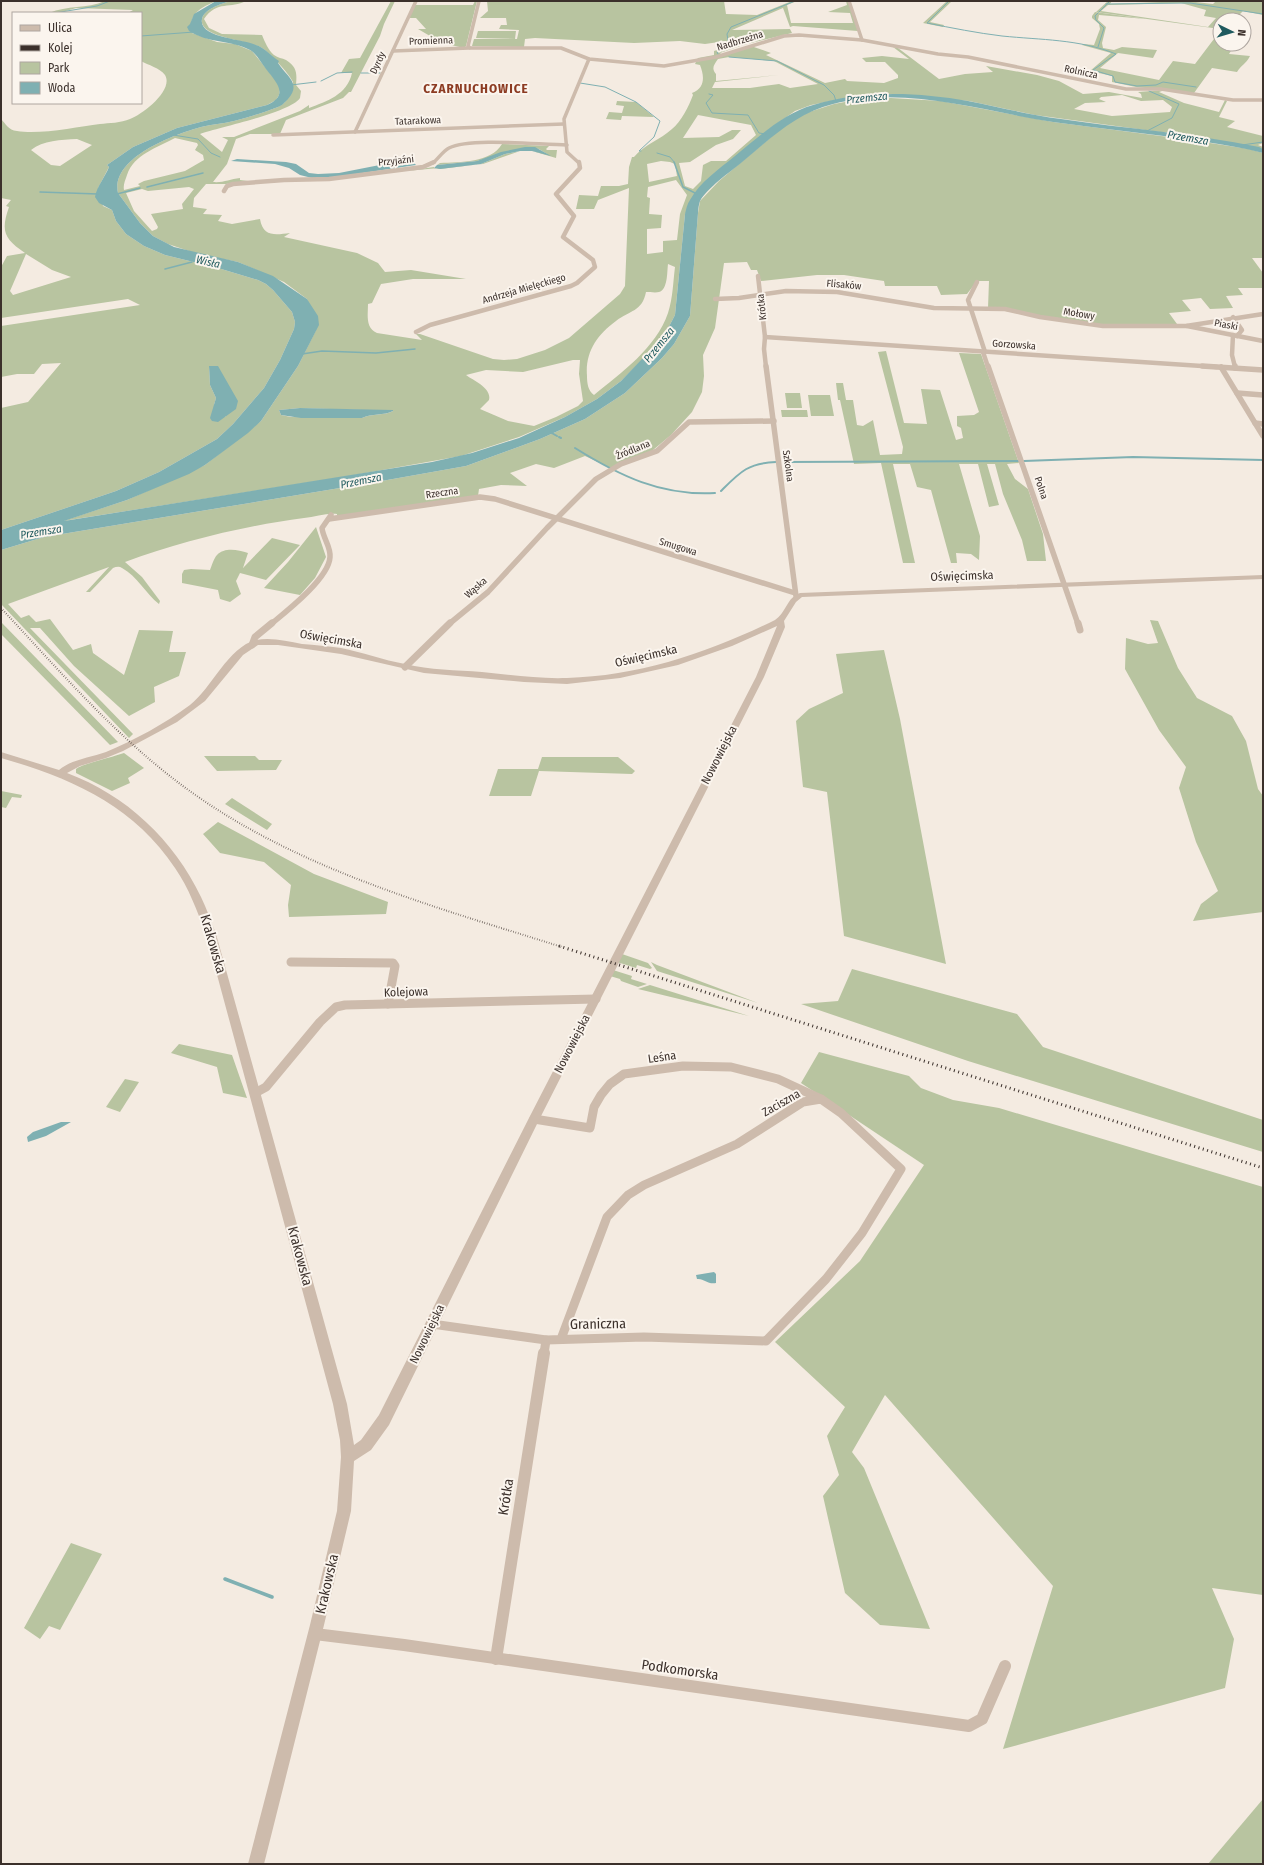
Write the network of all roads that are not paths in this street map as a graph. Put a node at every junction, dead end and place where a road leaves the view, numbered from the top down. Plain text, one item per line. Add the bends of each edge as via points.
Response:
1 (416, 1) edge
2 (479, 1) edge
3 (849, 1) edge
4 (862, 40) junction
5 (896, 46) joint
6 (469, 48) junction
7 (393, 51) junction
8 (589, 59) junction
9 (1263, 100) edge
10 (564, 124) junction
11 (355, 132) junction
12 (273, 135) dead end
13 (567, 145) junction
14 (224, 191) dead end
15 (758, 276) dead end
16 (977, 282) dead end
17 (761, 295) junction
18 (715, 299) dead end
19 (971, 308) junction
20 (1263, 314) edge
21 (1233, 318) junction
22 (1186, 326) junction
23 (416, 332) dead end
24 (1235, 336) junction
25 (765, 337) junction
26 (1263, 341) edge
27 (984, 352) junction
28 (1222, 367) junction
29 (1234, 368) junction
30 (1263, 370) edge
31 (1236, 393) junction
32 (1263, 395) edge
33 (774, 421) junction
34 (1256, 423) junction
35 (1263, 424) edge
36 (1263, 436) edge
37 (556, 519) junction
38 (1263, 576) edge
39 (1064, 584) junction
40 (796, 595) junction
41 (780, 621) junction
42 (1080, 630) dead end
43 (252, 645) junction
44 (405, 667) junction
45 (1, 755) edge
46 (60, 773) junction
47 (291, 962) dead end
48 (596, 999) junction
49 (388, 1004) junction
50 (255, 1093) junction
51 (821, 1099) junction
52 (534, 1119) junction
53 (432, 1324) junction
54 (562, 1339) junction
55 (546, 1340) junction
56 (348, 1457) junction
57 (315, 1634) junction
58 (496, 1659) junction
59 (1005, 1666) dead end
60 (256, 1864) edge

1 - 7 street, Dyrdy
2 - 6 street
3 - 4 street
4 - 5 street, Nadbrzeżna
4 - 8 street, Nadbrzeżna via 791,35 716,57 664,66
5 - 9 street, Rolnicza via 968,57 1126,89 1161,89 1233,100
6 - 7 street, Promienna
6 - 8 street via 561,48
7 - 11 street, Dyrdy
8 - 10 street, Andrzeja Mielęckiego via 573,95
10 - 11 street, Tatarakowa
10 - 13 street, Andrzeja Mielęckiego
11 - 12 street, Tatarakowa
13 - 14 street, Przyjaźni via 489,143 458,146 450,148 436,162 423,167 329,179 233,184 227,186
13 - 23 street, Andrzeja Mielęckiego via 567,152 579,162 580,168 556,194 574,216 563,237 593,260 595,267 571,286 430,325
15 - 17 street, Krótka
16 - 19 street, Polna via 968,298
17 - 18 street, Flisaków
17 - 19 street, Flisaków via 786,291 837,292 922,307
17 - 25 street, Krótka
19 - 22 street, Mołowy via 1005,309 1092,326
19 - 27 street, Polna
20 - 21 street
21 - 22 street
21 - 24 street via 1242,330
22 - 24 street, Piaski
24 - 26 street, Piaski
24 - 29 street via 1232,355
25 - 27 street, Gorzowska
25 - 33 street, Szkolna via 764,349
27 - 28 street, Gorzowska
27 - 39 street, Polna
28 - 29 street, Gorzowska
28 - 31 street
29 - 30 street, Gorzowska
31 - 32 street
31 - 34 street
33 - 37 street, Źródlana via 689,422 657,451 610,470 596,479
33 - 40 street, Szkolna
34 - 35 street
34 - 36 street
37 - 40 street, Smugowa
37 - 43 street, Rzeczna via 495,499 480,497 330,517 323,524 322,530 330,551 330,560 325,569 302,597 255,637
37 - 44 street, Wąska via 488,592 454,619
38 - 39 street, Oświęcimska
39 - 40 street, Oświęcimska
39 - 42 street, Polna
40 - 41 street, Oświęcimska via 788,614
41 - 44 street, Oświęcimska via 742,639 683,660 621,675 568,681
41 - 48 street, Nowowiejska via 781,627 760,677
43 - 44 street, Oświęcimska via 266,642 327,649
43 - 46 street via 237,656 197,705 178,718 123,748 67,767
45 - 46 street, Krakowska
46 - 50 street, Krakowska via 112,799 138,818 161,841 183,870 205,914
47 - 49 street via 393,963 395,966
48 - 49 street, Kolejowa
48 - 52 street, Nowowiejska
49 - 50 street, Kolejowa via 336,1007 320,1022 266,1087
50 - 56 street, Krakowska via 340,1404
51 - 52 street, Leśna via 778,1079 731,1067 683,1066 624,1074 610,1084 601,1095 594,1107 590,1128
51 - 54 street, Zaciszna via 803,1102 737,1144 644,1185 628,1195 607,1217
51 - 54 street, Graniczna via 841,1113 901,1169 862,1232 826,1279 766,1341 644,1337
52 - 53 street, Nowowiejska
53 - 55 street, Graniczna
53 - 56 street, Nowowiejska via 384,1420 366,1445
54 - 55 street, Graniczna
55 - 58 street, Krótka
56 - 57 street, Krakowska via 344,1511
57 - 58 street, Podkomorska
57 - 60 street, Krakowska
58 - 59 street, Podkomorska via 969,1726 982,1720

